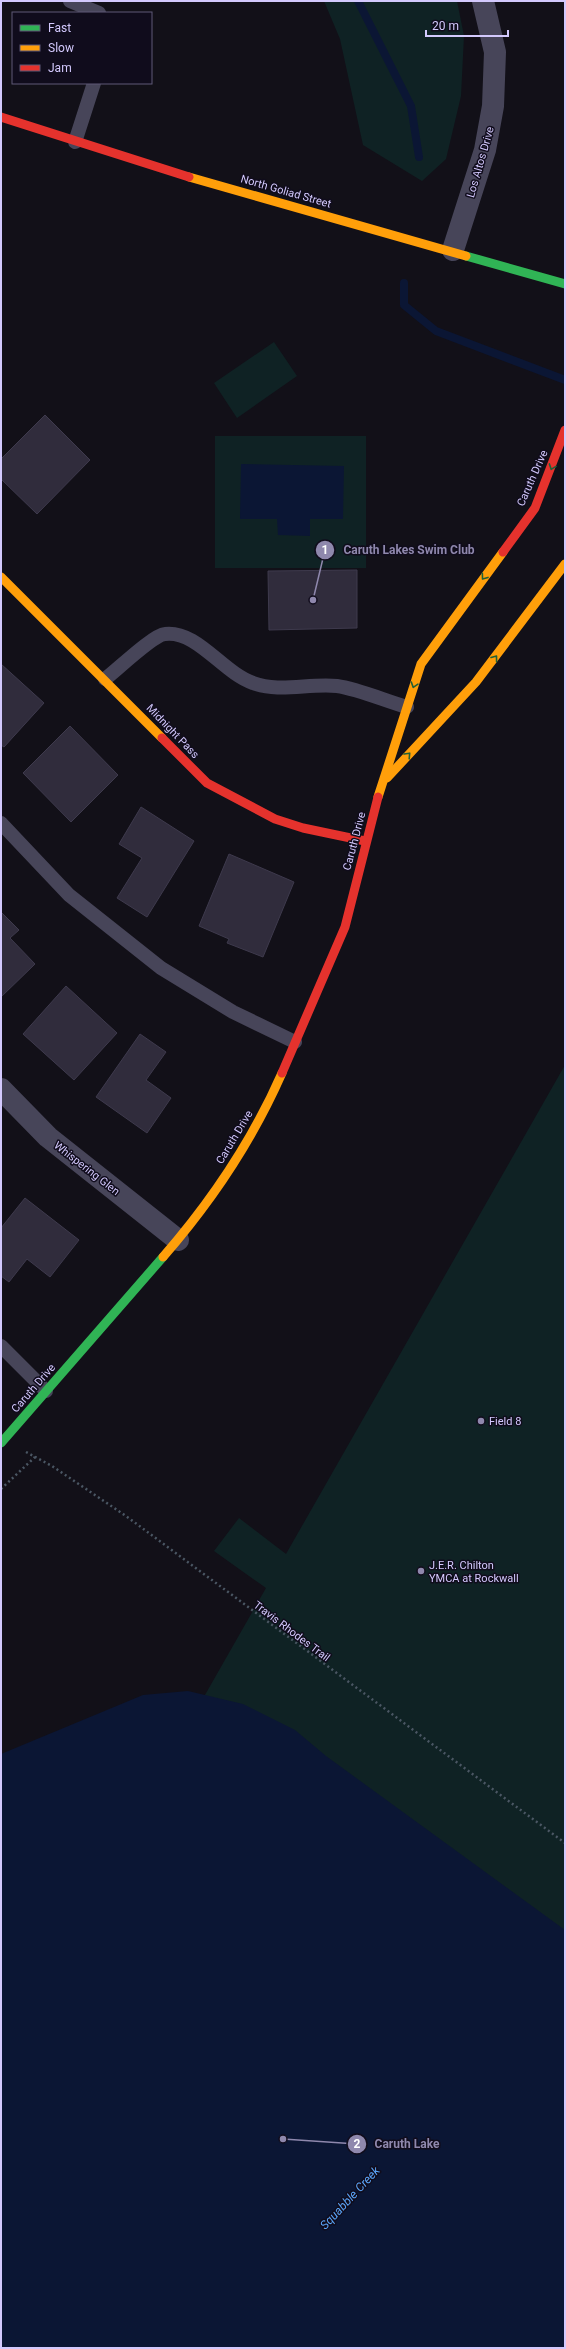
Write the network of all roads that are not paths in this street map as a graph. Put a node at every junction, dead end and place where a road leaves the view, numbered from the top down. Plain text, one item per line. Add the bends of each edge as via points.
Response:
1 (70, 1) edge
2 (483, 1) edge
3 (97, 12) edge
4 (94, 84) edge
5 (1, 117) edge
6 (75, 142) junction
7 (453, 250) junction
8 (565, 284) edge
9 (565, 430) edge
10 (565, 564) edge
11 (1, 577) edge
12 (105, 680) junction
13 (407, 707) junction
14 (382, 783) junction
15 (1, 824) edge
16 (365, 842) junction
17 (295, 1042) junction
18 (1, 1089) edge
19 (178, 1240) junction
20 (1, 1346) edge
21 (46, 1390) junction
22 (3, 1441) edge

1 - 3 lane
2 - 7 street, Los Altos Drive via 495,52 494,106 485,150
4 - 6 lane
5 - 6 street, North Goliad Street
6 - 7 street, North Goliad Street via 162,169
7 - 8 street, North Goliad Street
9 -> 13 street, Caruth Drive via 535,508 421,664
14 -> 10 street, Caruth Drive via 476,682
11 - 12 street, Midnight Pass
12 - 13 lane via 146,645 164,634 180,634 253,684 282,688 338,686
12 - 16 street, Midnight Pass via 207,783 275,819
13 - 14 street, Caruth Drive
14 - 16 street, Caruth Drive
15 - 17 lane via 69,895 161,968 233,1012
16 - 17 street, Caruth Drive via 345,927
17 - 19 street, Caruth Drive via 258,1121 208,1202
18 - 19 street, Whispering Glen via 48,1137
19 - 21 street, Caruth Drive
20 - 21 lane
21 - 22 street, Caruth Drive

